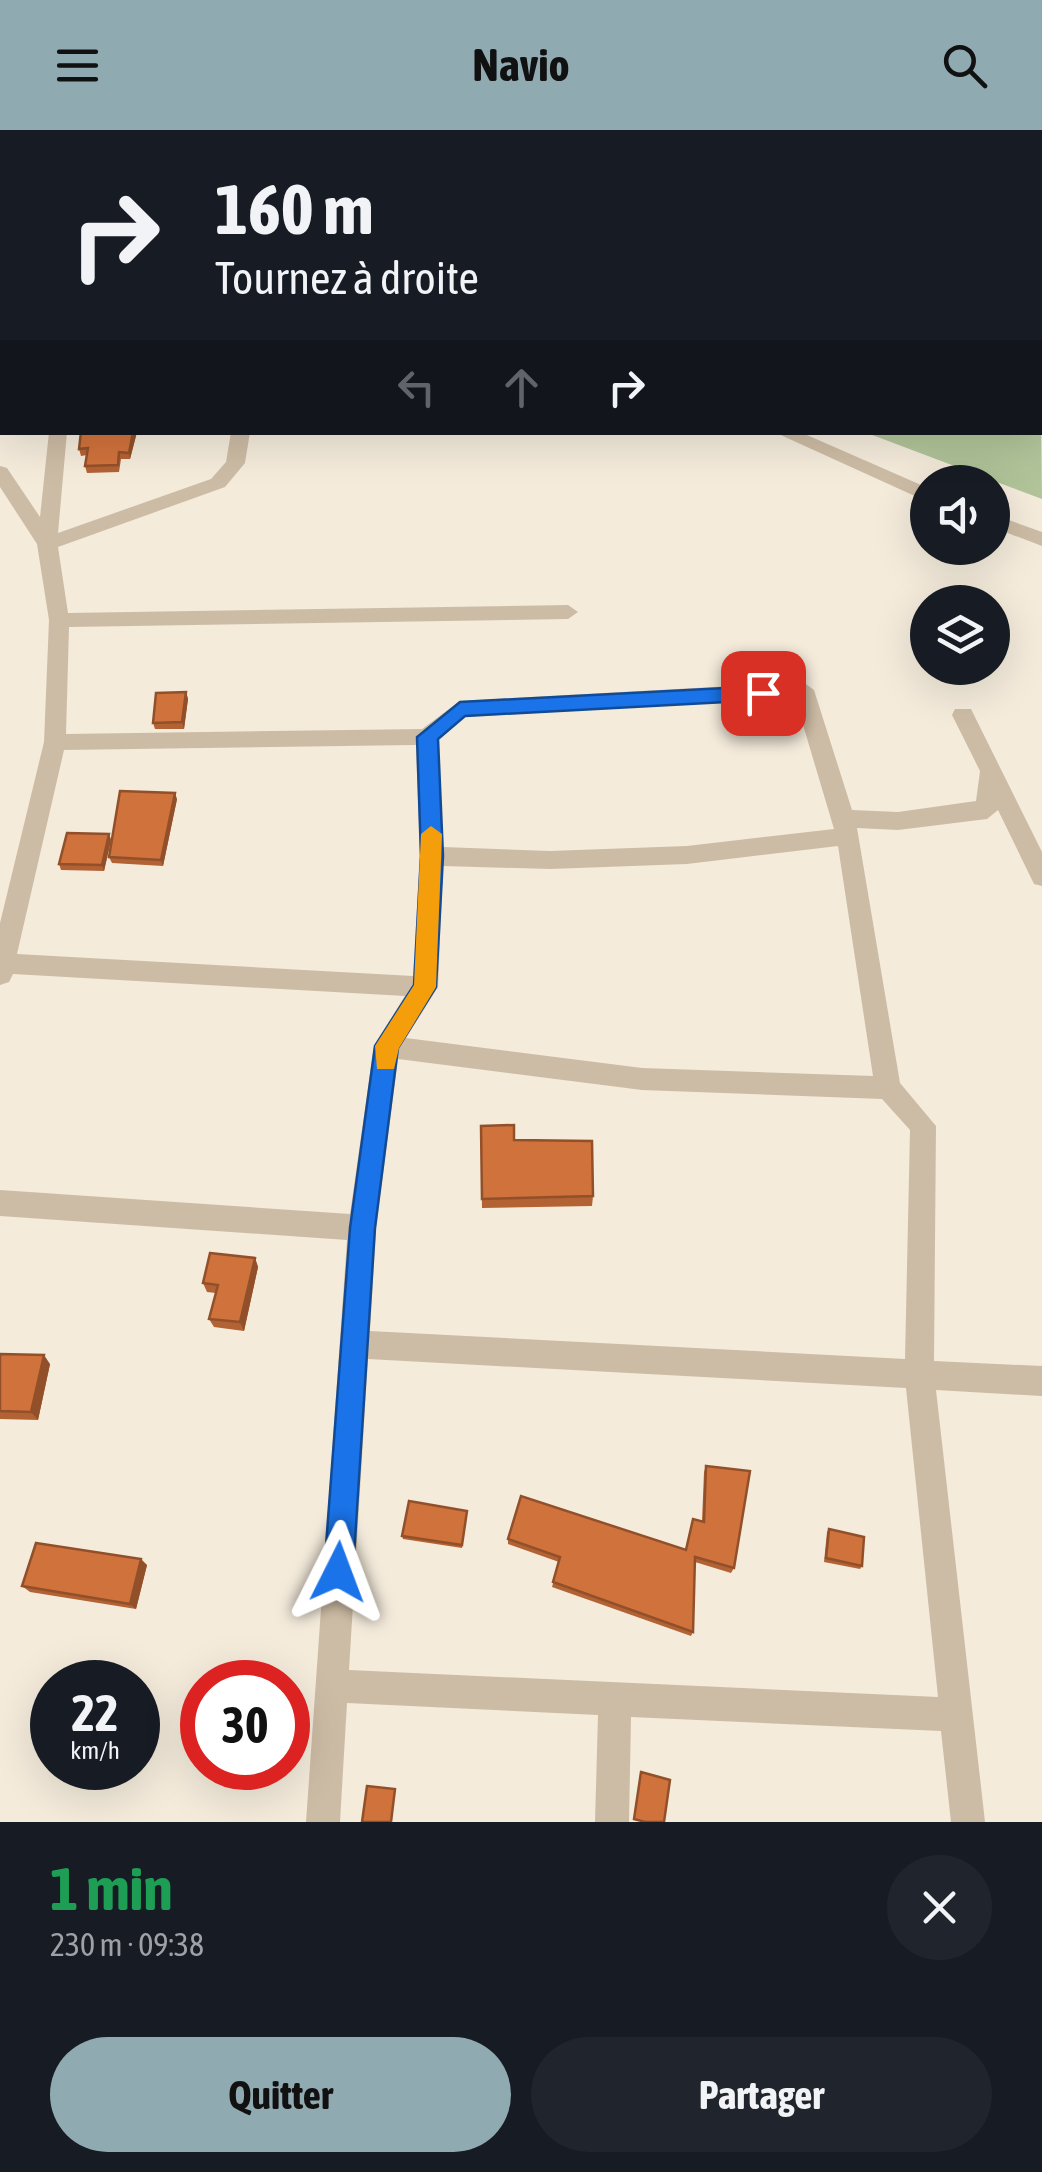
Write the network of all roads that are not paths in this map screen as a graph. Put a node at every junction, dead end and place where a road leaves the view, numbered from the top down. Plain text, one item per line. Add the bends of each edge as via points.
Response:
1 (58, 435) edge
2 (240, 435) edge
3 (790, 435) edge
4 (0, 472) edge
5 (910, 488) edge
6 (1010, 527) edge
7 (1042, 539) edge
8 (47, 544) junction
9 (568, 612) dead end
10 (60, 620) junction
11 (963, 715) dead end
12 (427, 737) junction
13 (56, 742) junction
14 (991, 771) junction
15 (846, 827) junction
16 (432, 856) junction
17 (1042, 877) edge
18 (2, 969) edge
19 (425, 987) junction
20 (387, 1046) junction
21 (888, 1088) junction
22 (0, 1203) edge
23 (362, 1228) junction
24 (352, 1344) junction
25 (919, 1372) junction
26 (1042, 1381) edge
27 (332, 1686) junction
28 (616, 1699) junction
29 (956, 1714) junction
30 (324, 1822) edge
31 (612, 1822) edge
32 (968, 1822) edge

1 - 8 street
2 - 8 street via 235,463 218,483
3 - 5 street
4 - 8 street
6 - 7 street
8 - 10 street
9 - 10 street
10 - 13 street
11 - 14 street
12 - 13 street
12 - 15 street via 460,709 803,690
12 - 16 street
13 - 18 street
14 - 15 street via 987,810
14 - 17 street
15 - 16 street via 687,855
15 - 21 street
16 - 19 street
18 - 19 street
19 - 20 street
20 - 21 street via 642,1079
20 - 23 street
21 - 25 street via 924,1126
22 - 23 street
23 - 24 street
24 - 25 street
24 - 27 street
25 - 26 street
25 - 29 street
27 - 28 street
27 - 30 street
28 - 29 street
28 - 31 street
29 - 32 street

